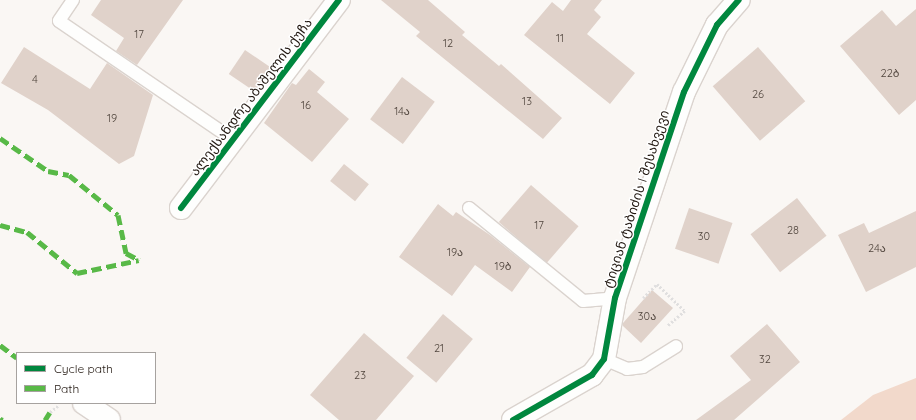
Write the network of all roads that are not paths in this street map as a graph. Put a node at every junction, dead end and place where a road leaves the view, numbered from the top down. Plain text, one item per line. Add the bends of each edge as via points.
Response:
1 (72, 0) edge
2 (339, 0) edge
3 (739, 0) edge
4 (232, 139) junction
5 (181, 208) dead end
6 (469, 208) dead end
7 (615, 298) junction
8 (676, 346) dead end
9 (604, 359) junction
10 (85, 404) edge
11 (109, 420) edge
12 (513, 420) edge

1 - 4 lane via 59,21
2 - 4 street, ალექსანდრე აბაშელის ქუჩა
3 - 7 street, ტიციან ტაბიძის I შესახვევი via 716,25 684,92
4 - 5 street, ალექსანდრე აბაშელის ქუჩა
6 - 7 lane via 584,301
7 - 9 street, ტიციან ტაბიძის I შესახვევი
8 - 9 lane via 643,367 626,369
9 - 12 street, ტიციან ტაბიძის I შესახვევი via 592,375
10 - 11 street

